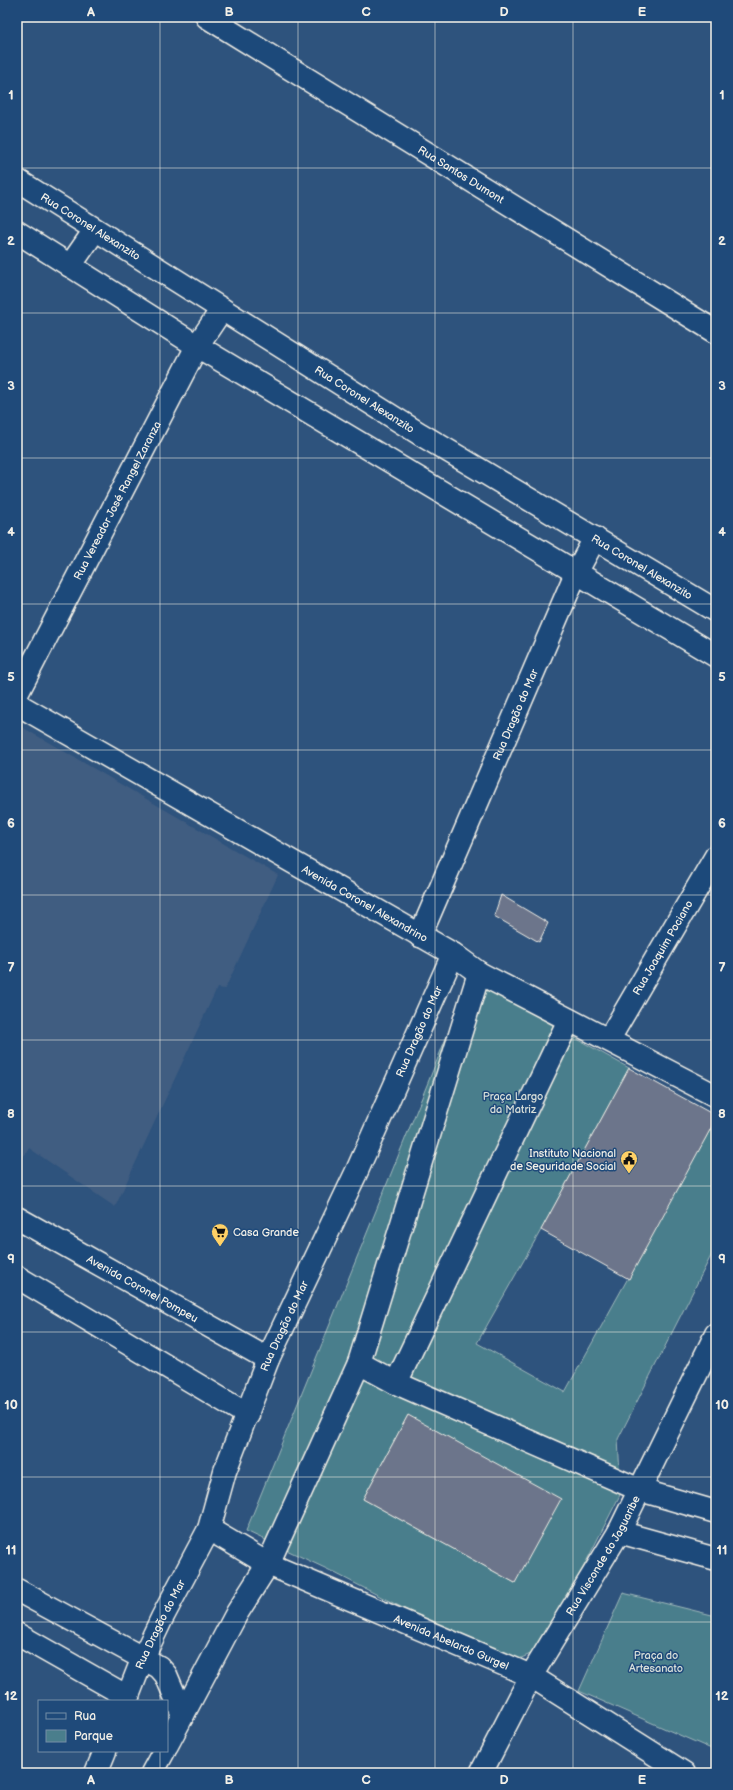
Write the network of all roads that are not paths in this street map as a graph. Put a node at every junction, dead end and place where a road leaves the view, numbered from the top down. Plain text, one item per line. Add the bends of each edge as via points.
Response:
1 (207, 17) edge
2 (17, 180) edge
3 (95, 230) junction
4 (17, 232) edge
5 (70, 266) junction
6 (222, 309) junction
7 (716, 332) edge
8 (197, 346) junction
9 (595, 538) junction
10 (576, 573) junction
11 (716, 611) edge
12 (716, 656) edge
13 (17, 694) edge
14 (17, 704) edge
15 (716, 856) edge
16 (420, 936) junction
17 (453, 954) junction
18 (479, 973) junction
19 (569, 1020) junction
20 (609, 1039) junction
21 (716, 1096) edge
22 (17, 1218) edge
23 (17, 1277) edge
24 (716, 1334) edge
25 (268, 1359) junction
26 (360, 1363) junction
27 (396, 1383) junction
28 (248, 1415) junction
29 (640, 1490) junction
30 (716, 1512) edge
31 (209, 1529) junction
32 (619, 1532) junction
33 (716, 1559) edge
34 (268, 1564) junction
35 (17, 1590) edge
36 (17, 1634) edge
37 (142, 1660) junction
38 (531, 1676) junction
39 (127, 1699) edge
40 (183, 1715) junction
41 (168, 1743) edge
42 (105, 1752) edge
43 (163, 1752) edge
44 (96, 1773) edge
45 (152, 1773) edge
46 (481, 1773) edge
47 (684, 1773) edge

1 - 7 main road, Rua Santos Dumont
2 - 3 main road, Rua Coronel Alexanzito
3 - 5 main road
3 - 6 main road, Rua Coronel Alexanzito
4 - 5 main road
5 - 8 main road
6 - 8 main road, Rua Vereador José Rangel Zaranza
6 - 9 main road, Rua Coronel Alexanzito via 420,434
8 - 10 main road
8 - 13 main road, Rua Vereador José Rangel Zaranza
9 - 10 main road, Rua Dragão do Mar
9 - 11 main road, Rua Coronel Alexanzito
10 - 12 main road
10 - 16 main road, Rua Dragão do Mar
14 - 16 main road, Avenida Coronel Alexandrino
15 - 20 main road, Rua Joaquim Pociano
16 - 17 main road, Avenida Coronel Alexandrino
17 - 18 main road, Avenida Coronel Alexandrino
17 - 25 main road, Rua Dragão do Mar via 356,1173
18 - 19 main road, Avenida Coronel Alexandrino
18 - 26 main road
19 - 20 main road, Avenida Coronel Alexandrino
19 - 27 main road
20 - 21 main road, Avenida Coronel Alexandrino
22 - 25 main road, Avenida Coronel Pompeu
23 - 28 main road
24 - 29 main road, Rua Visconde do Jaguaribe
25 - 28 main road, Rua Dragão do Mar
26 - 27 main road
26 - 34 main road
27 - 29 main road
28 - 31 main road, Rua Dragão do Mar via 225,1471
29 - 30 main road
29 - 32 main road, Rua Visconde do Jaguaribe
31 - 34 main road, Avenida Abelardo Gurgel
31 - 37 main road, Rua Dragão do Mar
32 - 33 main road
32 - 38 main road, Rua Visconde do Jaguaribe
34 - 38 main road, Avenida Abelardo Gurgel
34 - 40 main road via 237,1614
35 - 37 main road
36 - 39 main road
37 - 39 main road, Rua Dragão do Mar
37 - 40 main road via 159,1667 166,1675
38 - 46 main road, Rua Visconde do Jaguaribe
38 - 47 main road, Avenida Abelardo Gurgel
40 - 41 main road
42 - 44 main road
43 - 45 main road

